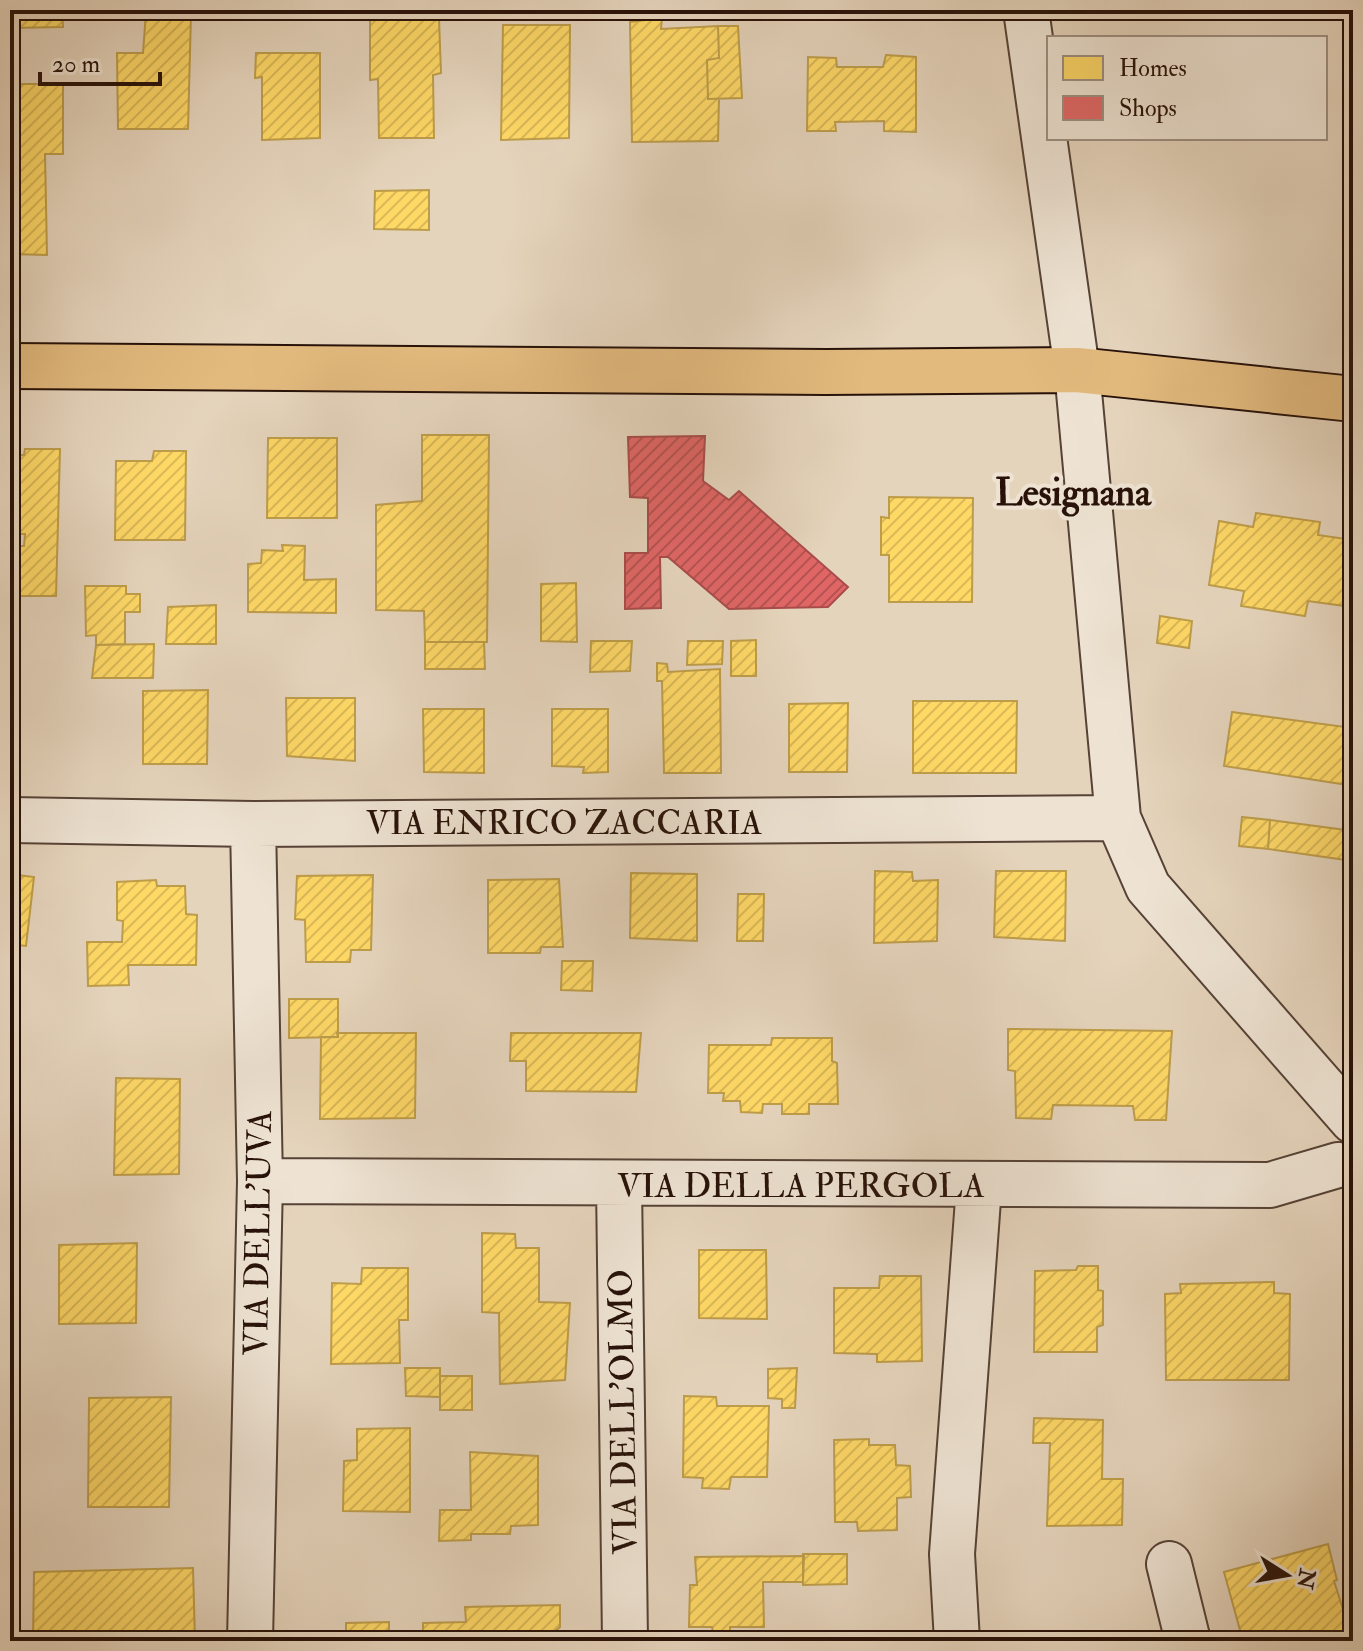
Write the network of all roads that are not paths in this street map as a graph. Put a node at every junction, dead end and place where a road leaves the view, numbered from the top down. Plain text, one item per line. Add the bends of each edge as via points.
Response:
1 (1026, 10) edge
2 (10, 366) edge
3 (1077, 370) junction
4 (1353, 399) edge
5 (1118, 818) junction
6 (10, 820) edge
7 (253, 824) junction
8 (1353, 1122) edge
9 (1346, 1177) edge
10 (260, 1181) junction
11 (619, 1184) junction
12 (979, 1186) junction
13 (1169, 1564) dead end
14 (250, 1641) edge
15 (625, 1641) edge
16 (957, 1641) edge
17 (1188, 1641) edge

1 - 3 street
2 - 3 main road
3 - 4 main road
3 - 5 street
5 - 7 street, VIA ENRICO ZACCARIA
5 - 8 street via 1148,887
6 - 7 street, VIA ENRICO ZACCARIA
7 - 10 street, VIA DELL'UVA
8 - 9 street via 1340,1141
9 - 12 street, VIA DELLA PERGOLA via 1270,1185
10 - 11 street, VIA DELLA PERGOLA
10 - 14 street, VIA DELL'UVA
11 - 12 street, VIA DELLA PERGOLA
11 - 15 street, VIA DELL'OLMO
12 - 16 street via 952,1554
13 - 17 street

